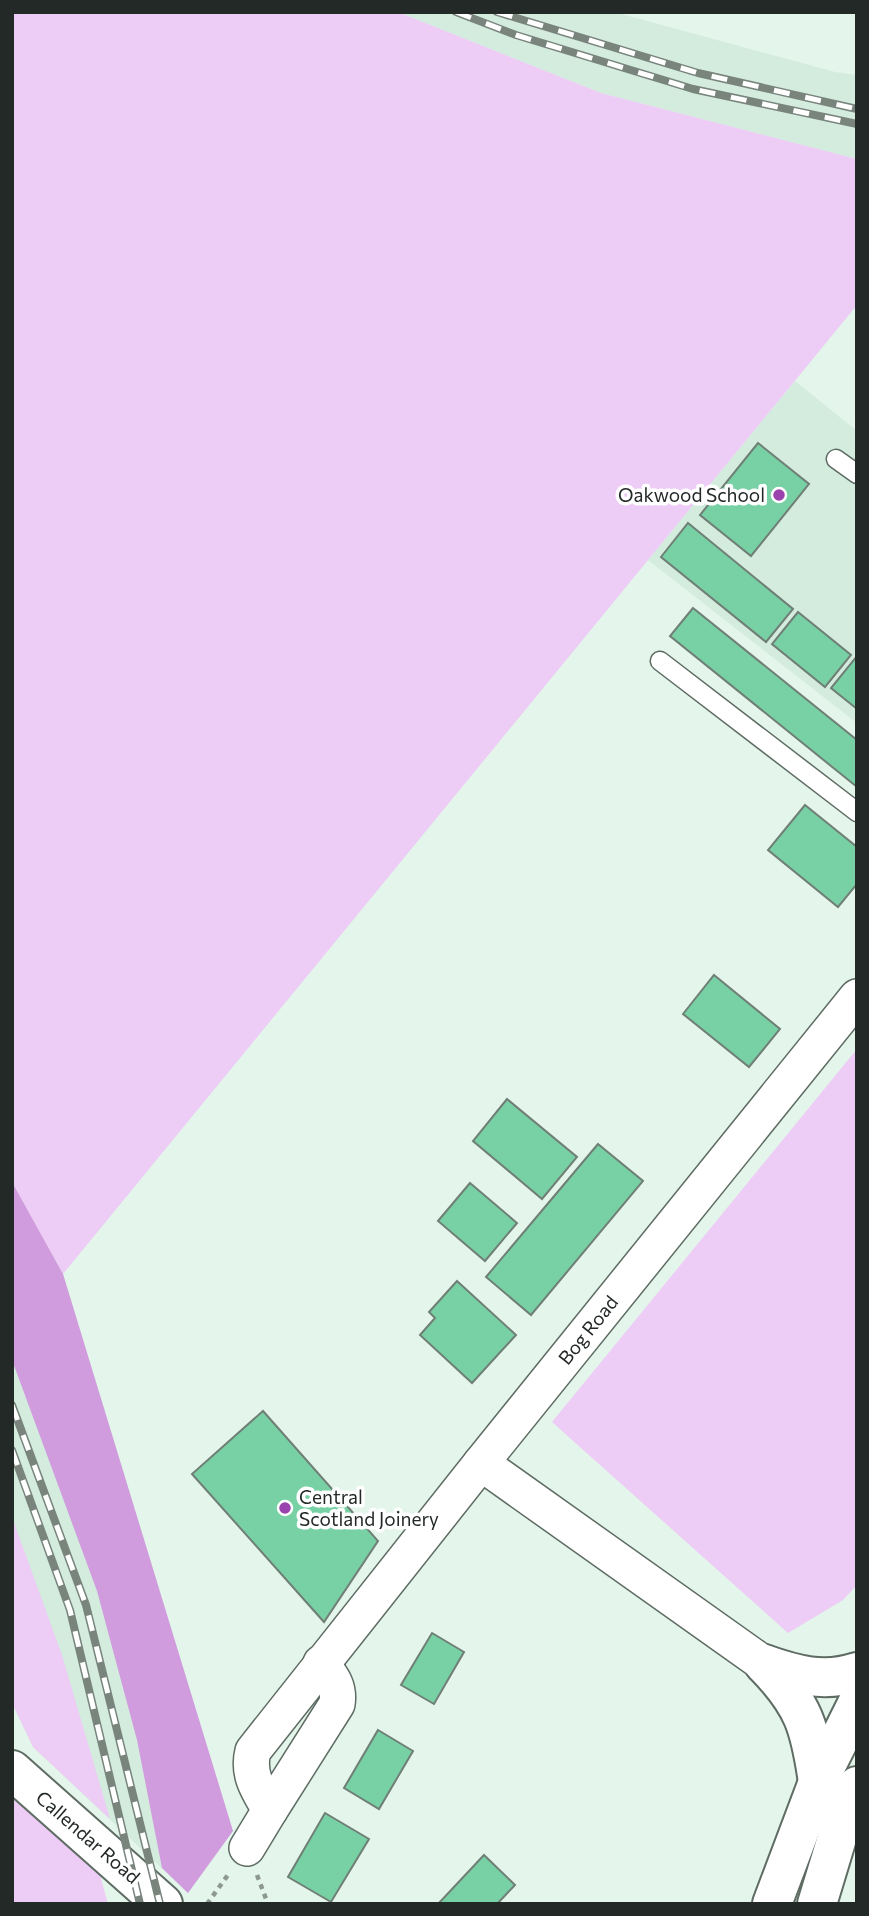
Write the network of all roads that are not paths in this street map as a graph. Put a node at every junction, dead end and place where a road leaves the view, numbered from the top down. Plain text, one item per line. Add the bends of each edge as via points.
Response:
1 (836, 459) dead end
2 (857, 474) edge
3 (660, 662) dead end
4 (857, 812) edge
5 (857, 997) edge
6 (481, 1463) junction
7 (321, 1663) junction
8 (764, 1664) junction
9 (857, 1672) edge
10 (857, 1704) edge
11 (12, 1770) edge
12 (818, 1783) junction
13 (857, 1786) edge
14 (270, 1810) junction
15 (247, 1848) road end
16 (163, 1904) edge
17 (772, 1904) edge
18 (817, 1904) edge

1 - 2 lane
3 - 4 lane
5 - 6 street, Bog Road
6 - 7 street, Bog Road
6 - 8 street
7 - 14 street via 335,1682 337,1704
7 - 14 street, Bog Road via 253,1751 252,1778
8 - 9 main road via 814,1678
8 - 12 main road via 787,1687 801,1712 812,1740
10 - 12 main road
11 - 16 main road, Callendar Road
12 - 17 main road
13 - 18 main road
14 - 15 street

